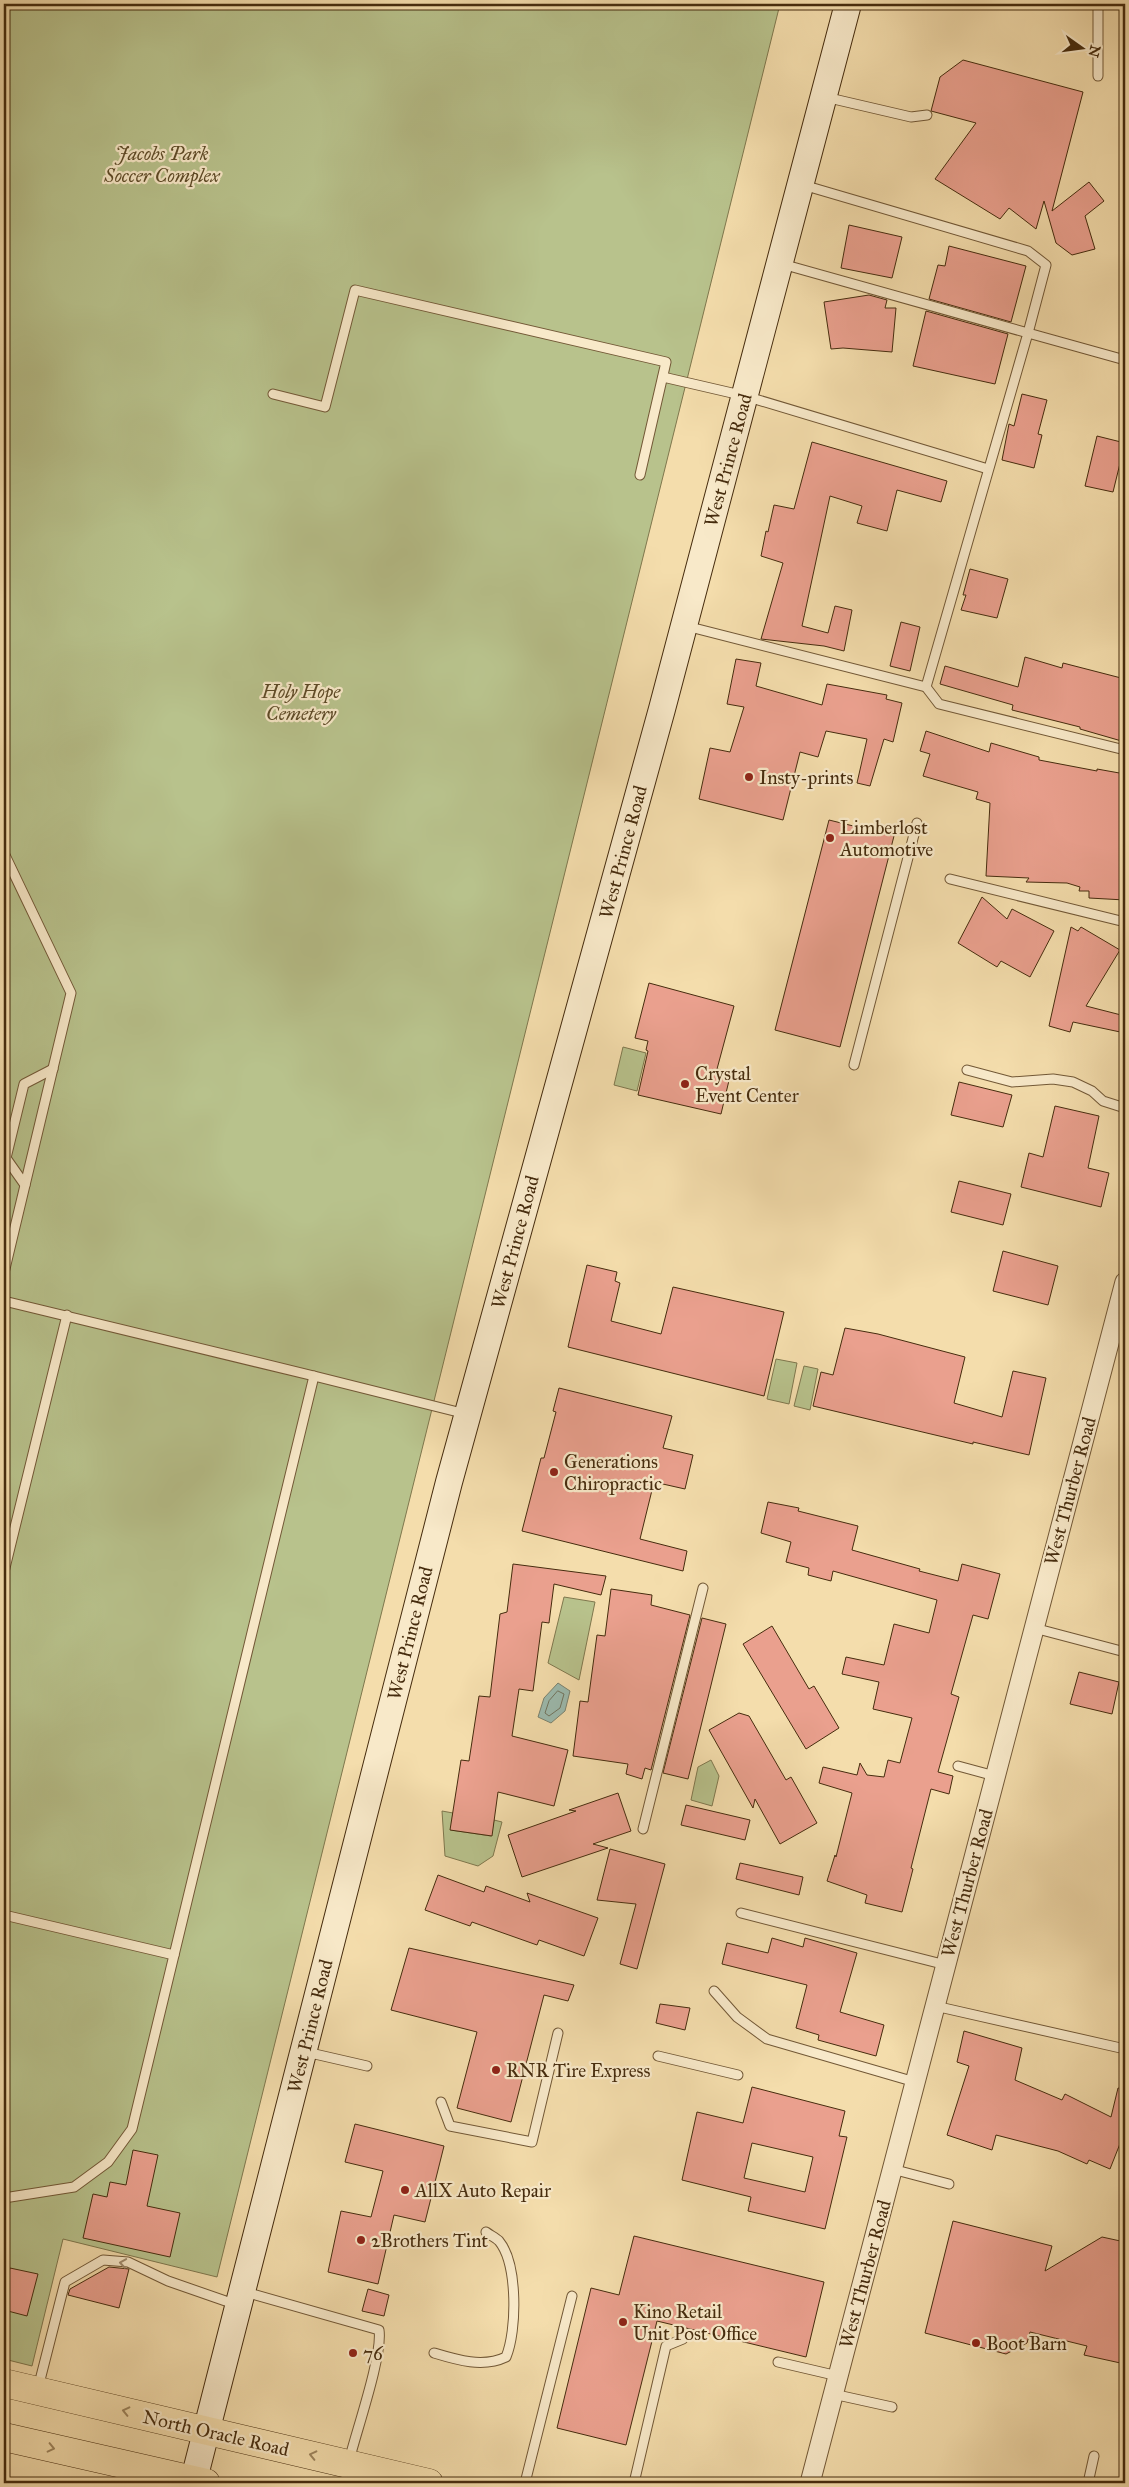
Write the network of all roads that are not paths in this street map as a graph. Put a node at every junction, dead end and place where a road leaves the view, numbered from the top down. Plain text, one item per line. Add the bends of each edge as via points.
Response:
1 (848, 4) edge
2 (1098, 4) edge
3 (1098, 76) dead end
4 (824, 96) junction
5 (927, 115) dead end
6 (800, 184) junction
7 (780, 264) junction
8 (1028, 333) junction
9 (1125, 360) edge
10 (663, 377) junction
11 (273, 394) dead end
12 (745, 396) junction
13 (988, 469) junction
14 (640, 475) dead end
15 (684, 625) junction
16 (926, 688) junction
17 (1125, 750) edge
18 (917, 823) dead end
19 (4, 853) edge
20 (950, 879) dead end
21 (1125, 922) edge
22 (854, 1065) dead end
23 (53, 1069) junction
24 (967, 1070) dead end
25 (1125, 1108) edge
26 (25, 1185) junction
27 (4, 1274) edge
28 (1125, 1282) edge
29 (4, 1301) edge
30 (67, 1315) junction
31 (314, 1376) junction
32 (468, 1414) junction
33 (4, 1572) edge
34 (703, 1588) dead end
35 (1034, 1628) junction
36 (1125, 1652) edge
37 (958, 1766) dead end
38 (995, 1776) junction
39 (643, 1829) dead end
40 (741, 1913) dead end
41 (4, 1915) edge
42 (174, 1955) junction
43 (946, 1965) junction
44 (714, 1991) dead end
45 (935, 2006) junction
46 (558, 2033) dead end
47 (1125, 2049) edge
48 (304, 2051) junction
49 (658, 2056) dead end
50 (367, 2066) dead end
51 (738, 2075) dead end
52 (915, 2082) junction
53 (441, 2102) dead end
54 (892, 2169) junction
55 (949, 2184) dead end
56 (4, 2198) edge
57 (486, 2232) dead end
58 (572, 2296) dead end
59 (241, 2298) junction
60 (683, 2339) dead end
61 (434, 2353) dead end
62 (778, 2362) dead end
63 (4, 2383) edge
64 (836, 2385) junction
65 (38, 2391) junction
66 (892, 2407) dead end
67 (207, 2430) junction
68 (4, 2437) edge
69 (1094, 2456) dead end
70 (348, 2464) junction
71 (198, 2482) edge
72 (429, 2483) edge
73 (525, 2483) edge
74 (634, 2483) edge
75 (810, 2483) edge
76 (1088, 2483) edge

1 - 4 main road, West Prince Road
2 - 3 lane
4 - 5 lane via 911,116
4 - 6 main road, West Prince Road
6 - 7 main road, West Prince Road
6 - 8 lane via 1028,251 1046,265
7 - 8 lane
7 - 12 main road, West Prince Road
8 - 9 lane
8 - 13 lane
10 - 11 lane via 666,362 355,290 325,407
10 - 12 lane
10 - 14 lane
12 - 13 lane
12 - 15 main road, West Prince Road
13 - 16 lane
15 - 16 lane
15 - 32 main road, West Prince Road
16 - 17 lane via 939,704
18 - 22 lane
19 - 23 lane via 71,993
20 - 21 lane
23 - 26 lane
23 - 26 lane via 24,1084 6,1158
24 - 25 lane via 1012,1082 1073,1082 1092,1091 1102,1101
26 - 27 lane
28 - 35 street, West Thurber Road
29 - 30 lane
30 - 31 lane
30 - 33 lane
31 - 32 lane
31 - 42 lane
32 - 48 main road, West Prince Road
34 - 39 lane
35 - 36 lane
35 - 38 street, West Thurber Road
37 - 38 lane
38 - 43 street, West Thurber Road
40 - 43 lane
41 - 42 lane
42 - 56 lane via 132,2128 108,2162 74,2187
43 - 45 street, West Thurber Road
44 - 52 lane via 737,2016 767,2039
45 - 47 lane
45 - 52 street, West Thurber Road
46 - 53 lane via 532,2142 450,2126
48 - 50 lane
48 - 59 main road, West Prince Road
49 - 51 lane
52 - 54 street, West Thurber Road
54 - 55 lane
54 - 64 street, West Thurber Road
57 - 61 lane via 499,2242 509,2265 514,2317 506,2357 493,2363 480,2363
58 - 73 lane
59 -> 65 lane via 168,2281 128,2262 103,2260 65,2282
59 - 67 main road, West Prince Road
59 - 70 lane via 379,2330 377,2356
60 - 74 lane via 666,2346
62 - 64 lane
63 - 65 highway, North Oracle Road
64 - 66 lane
64 - 75 street, West Thurber Road
67 -> 65 highway, North Oracle Road
70 -> 67 highway, North Oracle Road
67 - 71 main road, West Prince Road
68 -> 71 highway
69 - 76 lane
70 - 72 highway, North Oracle Road

